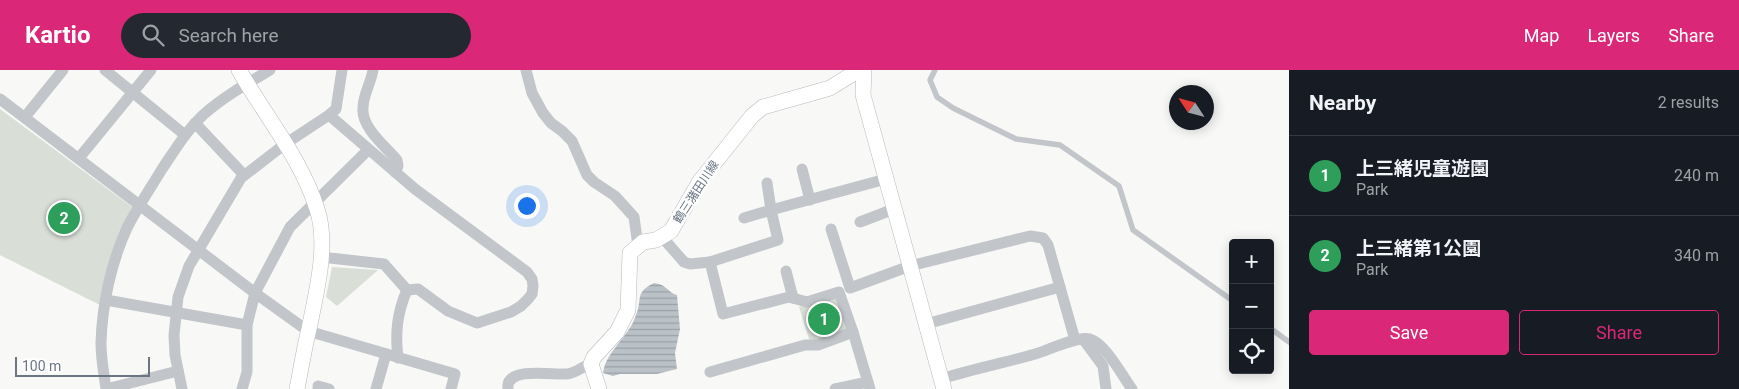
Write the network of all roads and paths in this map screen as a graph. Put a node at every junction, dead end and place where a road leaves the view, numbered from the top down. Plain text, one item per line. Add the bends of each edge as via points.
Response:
1 (63, 70) edge
2 (105, 70) edge
3 (151, 70) edge
4 (239, 70) edge
5 (270, 70) edge
6 (342, 70) edge
7 (373, 70) edge
8 (526, 70) edge
9 (859, 70) edge
10 (864, 70) edge
11 (934, 70) edge
12 (247, 84) junction
13 (132, 92) junction
14 (0, 99) edge
15 (329, 115) junction
16 (25, 117) junction
17 (195, 123) junction
18 (185, 134) junction
19 (285, 144) junction
20 (368, 150) junction
21 (79, 158) junction
22 (802, 169) dead end
23 (395, 172) junction
24 (244, 175) junction
25 (886, 179) junction
26 (767, 183) dead end
27 (810, 200) junction
28 (314, 202) junction
29 (140, 204) junction
30 (894, 209) junction
31 (771, 210) junction
32 (744, 218) dead end
33 (860, 222) dead end
34 (831, 228) dead end
35 (662, 237) junction
36 (638, 246) junction
37 (198, 249) junction
38 (321, 257) junction
39 (710, 262) junction
40 (910, 266) junction
41 (786, 271) dead end
42 (1060, 287) junction
43 (407, 290) junction
44 (256, 293) junction
45 (793, 298) junction
46 (1229, 298) edge
47 (106, 300) junction
48 (176, 312) junction
49 (926, 324) junction
50 (247, 325) junction
51 (1271, 329) edge
52 (308, 331) junction
53 (853, 332) junction
54 (1079, 340) junction
55 (1289, 342) edge
56 (386, 354) junction
57 (398, 358) junction
58 (591, 364) junction
59 (178, 371) junction
60 (710, 372) dead end
61 (942, 384) edge
62 (869, 386) edge
63 (106, 389) edge
64 (182, 389) edge
65 (242, 389) edge
66 (296, 389) edge
67 (318, 389) edge
68 (329, 389) edge
69 (376, 389) edge
70 (451, 389) edge
71 (508, 389) edge
72 (599, 389) edge
73 (835, 389) edge
74 (1106, 389) edge
75 (1132, 389) edge

1 - 16 street
2 - 13 street
3 - 13 street
4 - 12 street
5 - 12 street
6 - 15 street via 338,104
7 - 23 street via 362,108 363,117 398,160
8 - 36 street via 532,93 543,113 572,140 587,175 614,196 634,218
9 - 35 street, 鶴三潴田川線 via 830,88 763,107 752,116 700,181 671,231
10 - 25 street via 863,96
11 - 46 lane via 930,80 937,97 953,108 1016,139 1060,145 1120,186 1133,230
12 - 17 street
12 - 19 street
13 - 18 street
13 - 21 street
14 - 16 street
15 - 19 street
15 - 20 street
16 - 21 street
17 - 18 street
17 - 24 street
18 - 29 street
19 - 24 street
19 - 28 street
20 - 23 street
20 - 28 street
21 - 29 street
22 - 27 street
23 - 43 street via 527,272 533,286 532,294 521,306 477,323 448,312 418,290
24 - 37 street
25 - 27 street
25 - 30 street
26 - 31 street
27 - 31 street
28 - 38 street via 318,211
28 - 44 street via 290,227
29 - 37 street
29 - 47 street via 117,254
30 - 33 street
30 - 40 street
31 - 32 street
31 - 39 street via 778,240
34 - 40 street via 850,288
35 - 36 street, 鶴三潴田川線
35 - 39 street via 684,262
36 - 58 street via 630,253 628,310 617,332 594,356
37 - 44 street
37 - 48 street via 182,283
38 - 43 street via 384,264
38 - 52 street
39 - 45 street via 723,314
40 - 42 street via 1030,236 1043,238 1048,245
40 - 49 street
41 - 45 street
42 - 49 street
42 - 54 street
43 - 57 street via 396,332
44 - 50 street
44 - 52 street
45 - 53 street via 807,302 839,292
47 - 48 street
47 - 63 street via 101,343
48 - 50 street
48 - 59 street via 174,335
49 - 61 street
50 - 65 street via 247,372
51 - 55 lane
52 - 56 street
52 - 66 street
53 - 60 street via 818,345 805,345
53 - 62 street
54 - 61 street via 966,371
54 - 74 street via 1103,366
54 - 75 street via 1090,339 1101,346
56 - 57 street
56 - 69 street
57 - 70 street via 455,374
58 - 71 street via 568,374 542,372 519,376 510,379
58 - 72 street
59 - 63 street
59 - 64 street
62 - 73 street
67 - 68 street via 318,386

